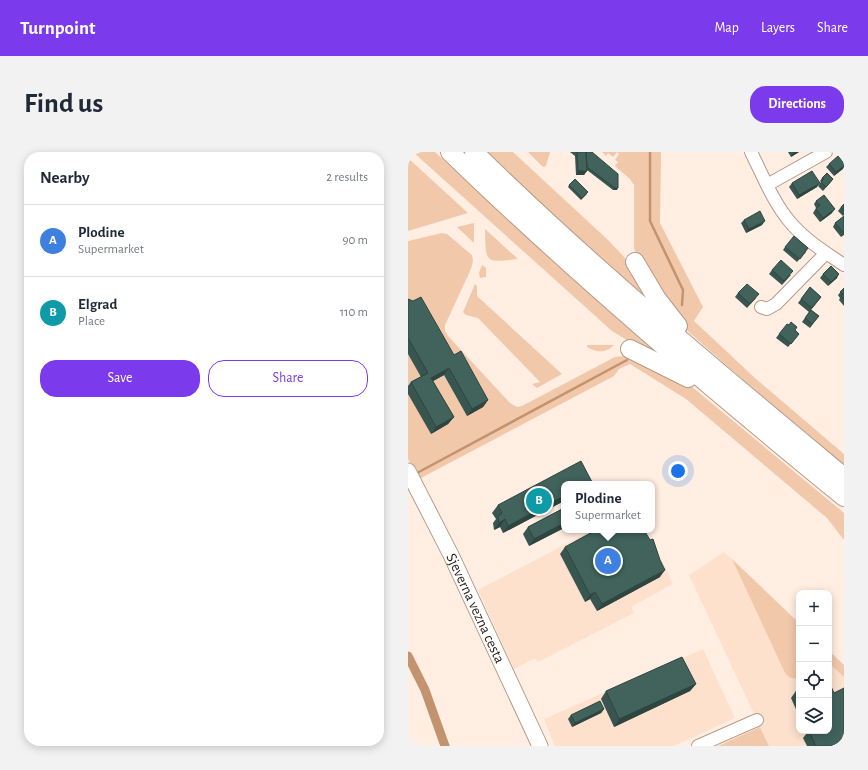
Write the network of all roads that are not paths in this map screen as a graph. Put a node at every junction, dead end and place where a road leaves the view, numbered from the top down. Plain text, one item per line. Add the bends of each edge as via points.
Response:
1 (450, 152) edge
2 (474, 152) edge
3 (751, 152) edge
4 (826, 152) edge
5 (767, 185) junction
6 (826, 253) junction
7 (635, 262) dead end
8 (844, 264) edge
9 (761, 307) dead end
10 (630, 348) dead end
11 (737, 388) junction
12 (766, 434) junction
13 (408, 471) edge
14 (844, 477) edge
15 (844, 498) edge
16 (756, 720) dead end
17 (540, 746) edge
18 (698, 746) edge

1 - 12 highway via 570,264
2 - 11 highway via 583,255
3 - 5 street
4 - 5 street
5 - 6 street via 791,223
6 - 8 street
6 - 9 street via 776,304 767,309
7 - 11 highway via 667,313 719,363
10 - 12 highway via 687,377 744,423
11 - 14 highway
12 - 15 highway
13 - 17 main road, Sjeverna vezna cesta via 451,555
16 - 18 street

